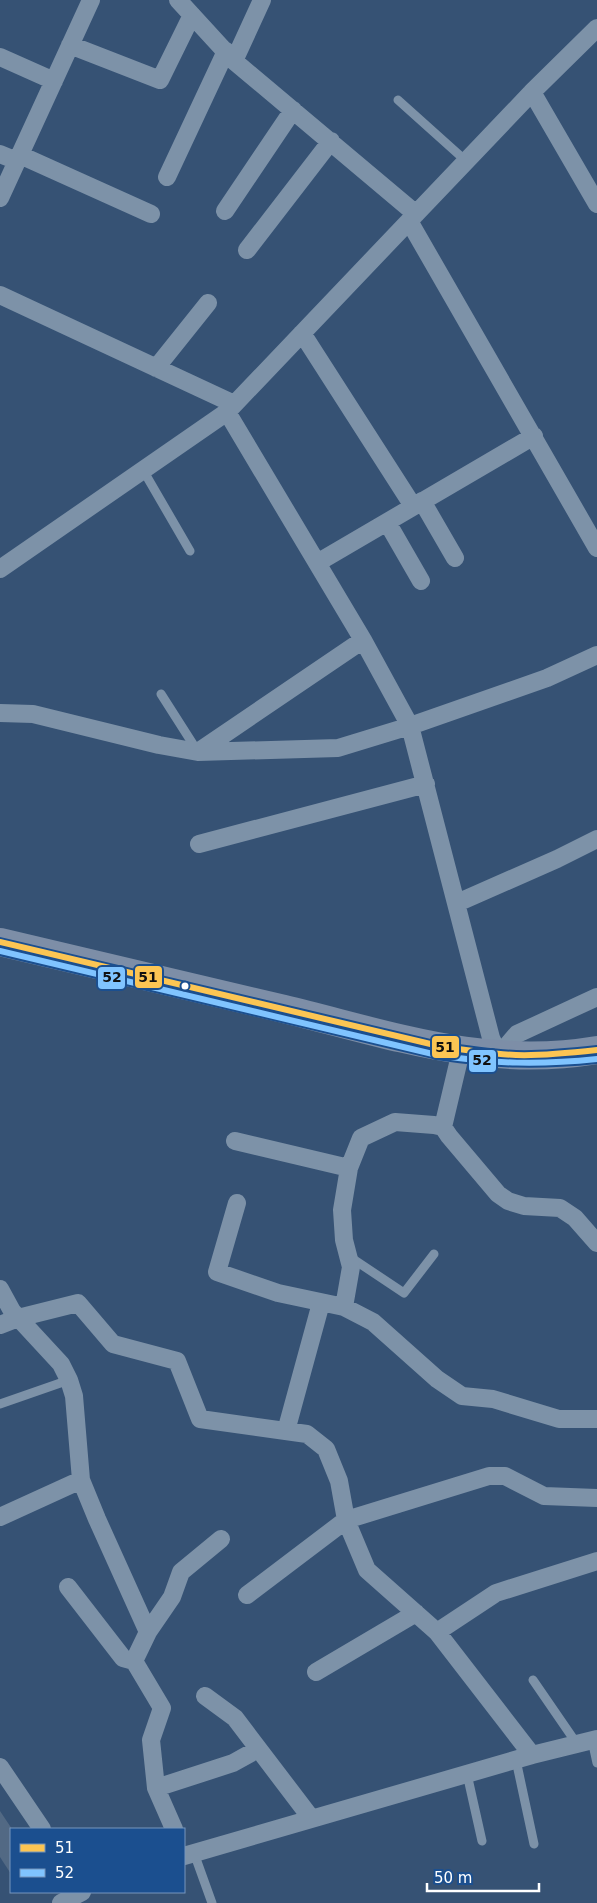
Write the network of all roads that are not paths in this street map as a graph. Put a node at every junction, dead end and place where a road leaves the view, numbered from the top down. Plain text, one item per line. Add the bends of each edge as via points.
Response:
1 (178, 0) edge
2 (262, 0) edge
3 (86, 2) edge
4 (192, 15) junction
5 (597, 28) edge
6 (70, 45) junction
7 (230, 56) junction
8 (0, 57) edge
9 (54, 81) junction
10 (532, 92) junction
11 (398, 100) dead end
12 (293, 110) junction
13 (331, 141) junction
14 (0, 154) edge
15 (18, 158) junction
16 (466, 161) junction
17 (167, 177) dead end
18 (0, 198) edge
19 (597, 204) edge
20 (226, 211) dead end
21 (151, 214) dead end
22 (412, 217) junction
23 (247, 250) dead end
24 (0, 295) edge
25 (208, 303) dead end
26 (302, 333) junction
27 (156, 368) junction
28 (231, 408) junction
29 (534, 436) junction
30 (143, 470) junction
31 (417, 504) junction
32 (387, 522) junction
33 (597, 548) edge
34 (190, 551) dead end
35 (455, 558) dead end
36 (317, 562) junction
37 (0, 569) edge
38 (421, 580) dead end
39 (363, 640) junction
40 (597, 655) edge
41 (161, 694) dead end
42 (0, 713) edge
43 (410, 726) junction
44 (198, 752) junction
45 (426, 784) junction
46 (597, 839) edge
47 (198, 844) dead end
48 (457, 903) junction
49 (0, 942) edge
50 (597, 997) edge
51 (597, 1050) edge
52 (461, 1051) junction
53 (499, 1056) junction
54 (443, 1127) junction
55 (235, 1141) dead end
56 (349, 1168) junction
57 (237, 1203) dead end
58 (597, 1243) edge
59 (434, 1254) dead end
60 (348, 1256) junction
61 (0, 1289) edge
62 (321, 1302) junction
63 (344, 1307) junction
64 (18, 1318) junction
65 (0, 1325) edge
66 (69, 1380) junction
67 (0, 1404) edge
68 (597, 1419) edge
69 (286, 1431) junction
70 (81, 1480) junction
71 (597, 1498) edge
72 (0, 1517) edge
73 (346, 1520) junction
74 (222, 1539) dead end
75 (597, 1561) edge
76 (68, 1587) dead end
77 (246, 1596) dead end
78 (416, 1613) junction
79 (148, 1632) junction
80 (437, 1632) junction
81 (134, 1662) junction
82 (316, 1672) dead end
83 (533, 1680) dead end
84 (205, 1696) dead end
85 (591, 1738) edge
86 (258, 1749) junction
87 (524, 1757) junction
88 (597, 1763) edge
89 (0, 1768) edge
90 (467, 1774) junction
91 (156, 1788) junction
92 (311, 1818) junction
93 (41, 1828) edge
94 (174, 1828) edge
95 (482, 1841) dead end
96 (534, 1844) dead end
97 (187, 1853) edge
98 (80, 1893) edge
99 (61, 1903) edge
100 (212, 1903) edge

1 - 4 street
2 - 7 street
3 - 6 street
4 - 6 street via 160,80
4 - 7 street
5 - 10 street
6 - 9 street
7 - 12 street
7 - 17 street
8 - 9 street
9 - 15 street
10 - 16 street
10 - 19 street
11 - 16 lane
12 - 13 street
12 - 20 street
13 - 22 street
13 - 23 street
14 - 15 street
15 - 18 street
15 - 21 street
16 - 22 street
22 - 26 street
22 - 29 street
24 - 27 street
25 - 27 street
26 - 28 street
26 - 31 street
27 - 28 street
28 - 30 street
28 - 36 street
29 - 31 street
29 - 33 street
30 - 34 lane
30 - 37 street
31 - 32 street
31 - 35 street
32 - 36 street
32 - 38 street
36 - 39 street
39 - 43 street
39 - 44 street
40 - 43 street via 547,678
41 - 44 lane
42 - 44 street via 33,714
43 - 44 street via 338,748
43 - 45 street
45 - 47 street
45 - 48 street
46 - 48 street
48 - 53 street via 491,1038
49 - 52 main road via 416,1043
50 - 53 street via 517,1034
51 - 53 main road via 527,1057
52 - 53 main road
52 - 54 street
54 - 56 street via 395,1122 385,1126 361,1138
54 - 58 street via 498,1194 524,1206 560,1208
55 - 56 street
56 - 60 street via 342,1210
57 - 62 street via 217,1272 278,1293
59 - 60 lane via 404,1293
60 - 63 street via 351,1267
61 - 64 street
62 - 63 street
62 - 69 street
63 - 68 street via 373,1322 437,1379 462,1396 493,1399 560,1419
64 - 65 street
64 - 66 street via 61,1364
64 - 69 street via 78,1303 113,1344 178,1361 200,1419
66 - 67 lane
66 - 70 street via 74,1396
69 - 73 street via 306,1434 326,1449 339,1481
70 - 72 street
70 - 79 street
71 - 73 street via 544,1496 505,1476 489,1476
73 - 77 street
73 - 78 street via 367,1570
74 - 79 street via 180,1572 172,1597
75 - 80 street via 496,1593
76 - 81 street via 122,1658
78 - 80 street
78 - 82 street
79 - 81 street
80 - 87 street
81 - 91 street via 162,1708 151,1740
83 - 85 lane
84 - 86 street via 235,1718
85 - 87 street
85 - 88 lane
86 - 91 street via 233,1763
86 - 92 street
87 - 90 street
87 - 96 lane
89 - 93 street
90 - 92 street
90 - 95 lane
91 - 94 street
92 - 97 street
97 - 100 lane
98 - 99 street

